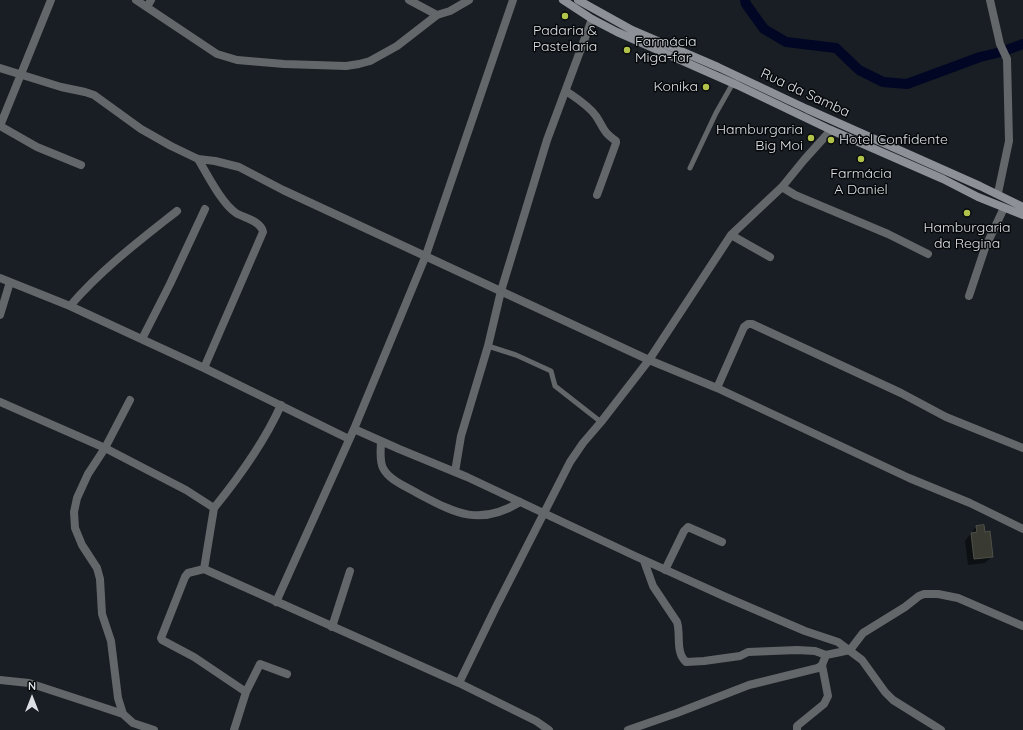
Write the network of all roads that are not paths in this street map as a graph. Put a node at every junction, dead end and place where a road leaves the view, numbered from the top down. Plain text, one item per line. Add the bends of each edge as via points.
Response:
1 (51, 0) edge
2 (136, 0) edge
3 (409, 0) edge
4 (469, 0) edge
5 (513, 0) edge
6 (563, 0) edge
7 (578, 0) edge
8 (990, 0) edge
9 (149, 3) edge
10 (437, 15) junction
11 (592, 19) junction
12 (0, 68) edge
13 (20, 75) junction
14 (732, 83) junction
15 (566, 91) junction
16 (0, 126) edge
17 (831, 130) junction
18 (198, 159) junction
19 (81, 165) dead end
20 (690, 168) dead end
21 (980, 186) junction
22 (782, 187) junction
23 (998, 193) junction
24 (596, 195) dead end
25 (978, 196) junction
26 (1023, 202) edge
27 (1023, 207) edge
28 (205, 209) dead end
29 (1003, 210) junction
30 (177, 211) dead end
31 (1023, 215) edge
32 (1023, 222) edge
33 (731, 235) junction
34 (928, 254) dead end
35 (426, 255) junction
36 (770, 256) dead end
37 (3, 278) edge
38 (501, 291) junction
39 (969, 296) dead end
40 (70, 306) junction
41 (0, 316) edge
42 (142, 339) junction
43 (488, 346) junction
44 (650, 360) junction
45 (204, 368) junction
46 (718, 388) junction
47 (130, 400) dead end
48 (0, 402) edge
49 (281, 405) junction
50 (601, 422) junction
51 (354, 429) junction
52 (349, 439) junction
53 (381, 440) junction
54 (105, 448) junction
55 (1023, 448) edge
56 (455, 472) junction
57 (520, 502) junction
58 (214, 508) junction
59 (544, 514) junction
60 (1023, 529) edge
61 (722, 542) dead end
62 (644, 560) junction
63 (204, 569) junction
64 (665, 570) junction
65 (350, 571) dead end
66 (276, 602) junction
67 (1023, 626) edge
68 (332, 627) junction
69 (850, 650) junction
70 (826, 654) junction
71 (822, 665) junction
72 (287, 674) dead end
73 (0, 680) edge
74 (459, 683) junction
75 (246, 692) junction
76 (123, 714) junction
77 (133, 726) edge
78 (154, 730) edge
79 (234, 730) edge
80 (549, 730) edge
81 (628, 730) edge
82 (797, 730) edge
83 (941, 730) edge

1 - 13 street
2 - 9 street
3 - 10 street
4 - 10 street
5 - 35 street
6 - 11 main road, Rua da Samba
7 - 21 main road, Rua da Samba via 632,30
8 - 23 street via 1000,44 1007,59 1009,141
9 - 10 street via 217,54 237,60 284,64 360,64 397,46
11 - 14 main road, Rua da Samba
11 - 15 street
12 - 13 street
13 - 16 street
13 - 18 street via 94,95 141,129
14 - 17 main road, Rua da Samba
14 - 20 lane
15 - 24 street via 595,115 605,132 616,142
15 - 38 street via 547,140
16 - 19 street via 37,147
17 - 22 street
17 - 25 main road, Rua da Samba
18 - 35 street via 239,167
18 - 45 street via 230,208 263,229
21 - 23 main road
21 - 27 main road, Rua da Samba
22 - 33 street
22 - 34 street
23 - 26 main road
25 - 29 main road
25 - 31 main road, Rua da Samba
28 - 42 street
29 - 32 main road
29 - 39 street via 985,248
30 - 40 street via 100,274
33 - 36 street
33 - 44 street
35 - 38 street
35 - 51 street
37 - 40 street
37 - 41 street
38 - 43 street
38 - 44 street
40 - 42 street
42 - 45 street
43 - 50 lane via 551,371 555,386
43 - 56 street via 461,436
44 - 46 street
44 - 50 street
45 - 49 street
46 - 55 street via 744,327 752,324 946,417
46 - 60 street
47 - 54 street
48 - 54 street
49 - 52 street
49 - 58 street via 254,455
50 - 59 street via 570,462
51 - 52 street
51 - 53 street
52 - 66 street
53 - 56 street
53 - 57 street via 382,466 386,474 400,484 454,511 466,515 501,512
54 - 58 street via 186,490
54 - 76 street via 88,474 77,498 74,512 75,528 82,545 97,568 100,579 102,614 114,652 116,686
56 - 57 street
57 - 59 street
58 - 63 street
59 - 62 street
59 - 74 street
61 - 64 street via 688,527
62 - 64 street
62 - 70 street via 653,586 677,622 680,651 686,662 740,656 748,652 791,650
63 - 66 street
63 - 75 street via 188,573 185,577 161,638
64 - 69 street via 798,628 838,642
65 - 68 street
66 - 68 street
67 - 69 street via 958,598 924,594 868,629
68 - 74 street
69 - 70 street
69 - 83 street via 862,660 893,700
70 - 71 street
71 - 81 street via 749,684
71 - 82 street via 828,696 824,704 797,726
72 - 75 street via 260,664
73 - 76 street via 29,683
74 - 80 street
75 - 79 street
76 - 77 street
77 - 78 street

